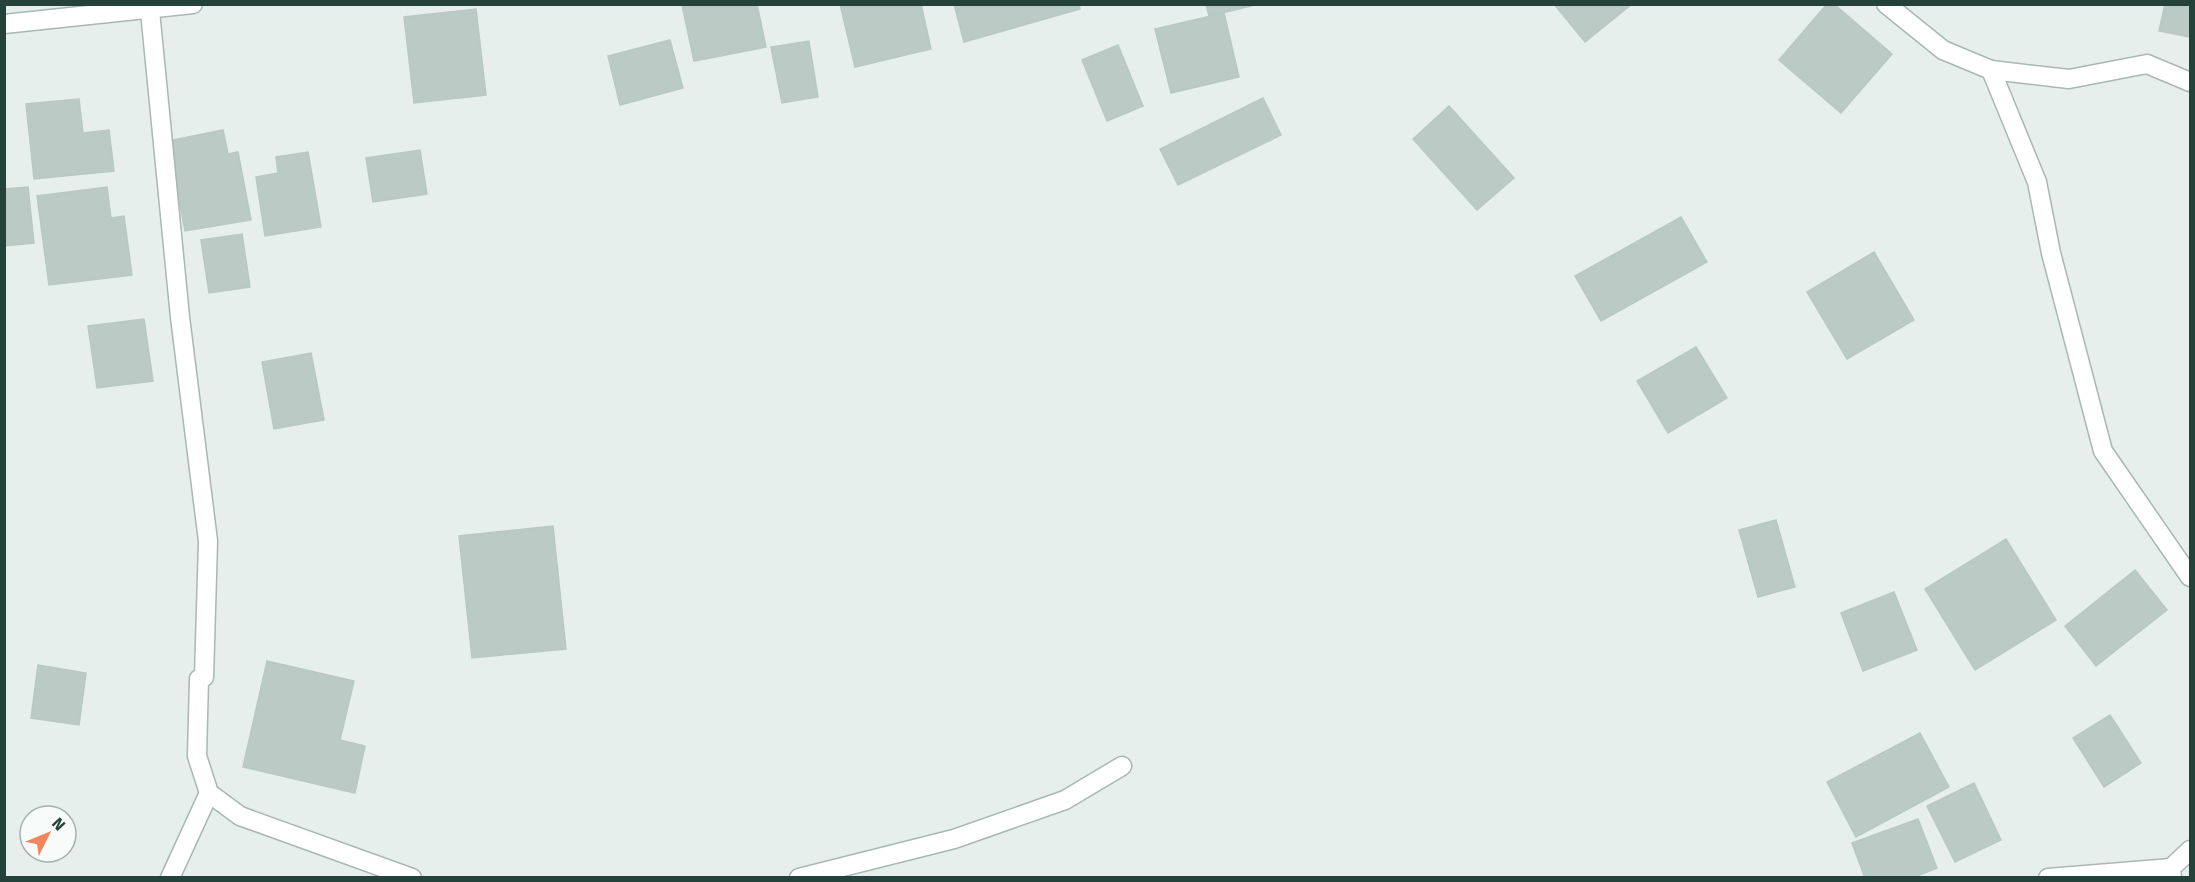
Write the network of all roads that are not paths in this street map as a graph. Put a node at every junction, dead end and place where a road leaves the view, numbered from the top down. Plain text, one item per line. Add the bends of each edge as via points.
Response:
1 (193, 4) edge
2 (1886, 4) edge
3 (150, 11) junction
4 (4, 24) edge
5 (1991, 70) junction
6 (2190, 82) edge
7 (2190, 577) edge
8 (1122, 766) dead end
9 (209, 793) junction
10 (2190, 850) edge
11 (2172, 873) edge
12 (170, 878) edge
13 (412, 878) edge
14 (800, 878) edge
15 (2048, 878) edge

1 - 3 street
2 - 5 street via 1943,50
3 - 4 street
3 - 9 street via 180,317 208,541 197,756
5 - 6 street via 2069,79 2147,64
5 - 7 street via 2037,182 2051,253 2103,451
8 - 14 street via 1065,800 954,840
9 - 12 street
9 - 13 street via 240,816
10 - 11 street
11 - 15 street

